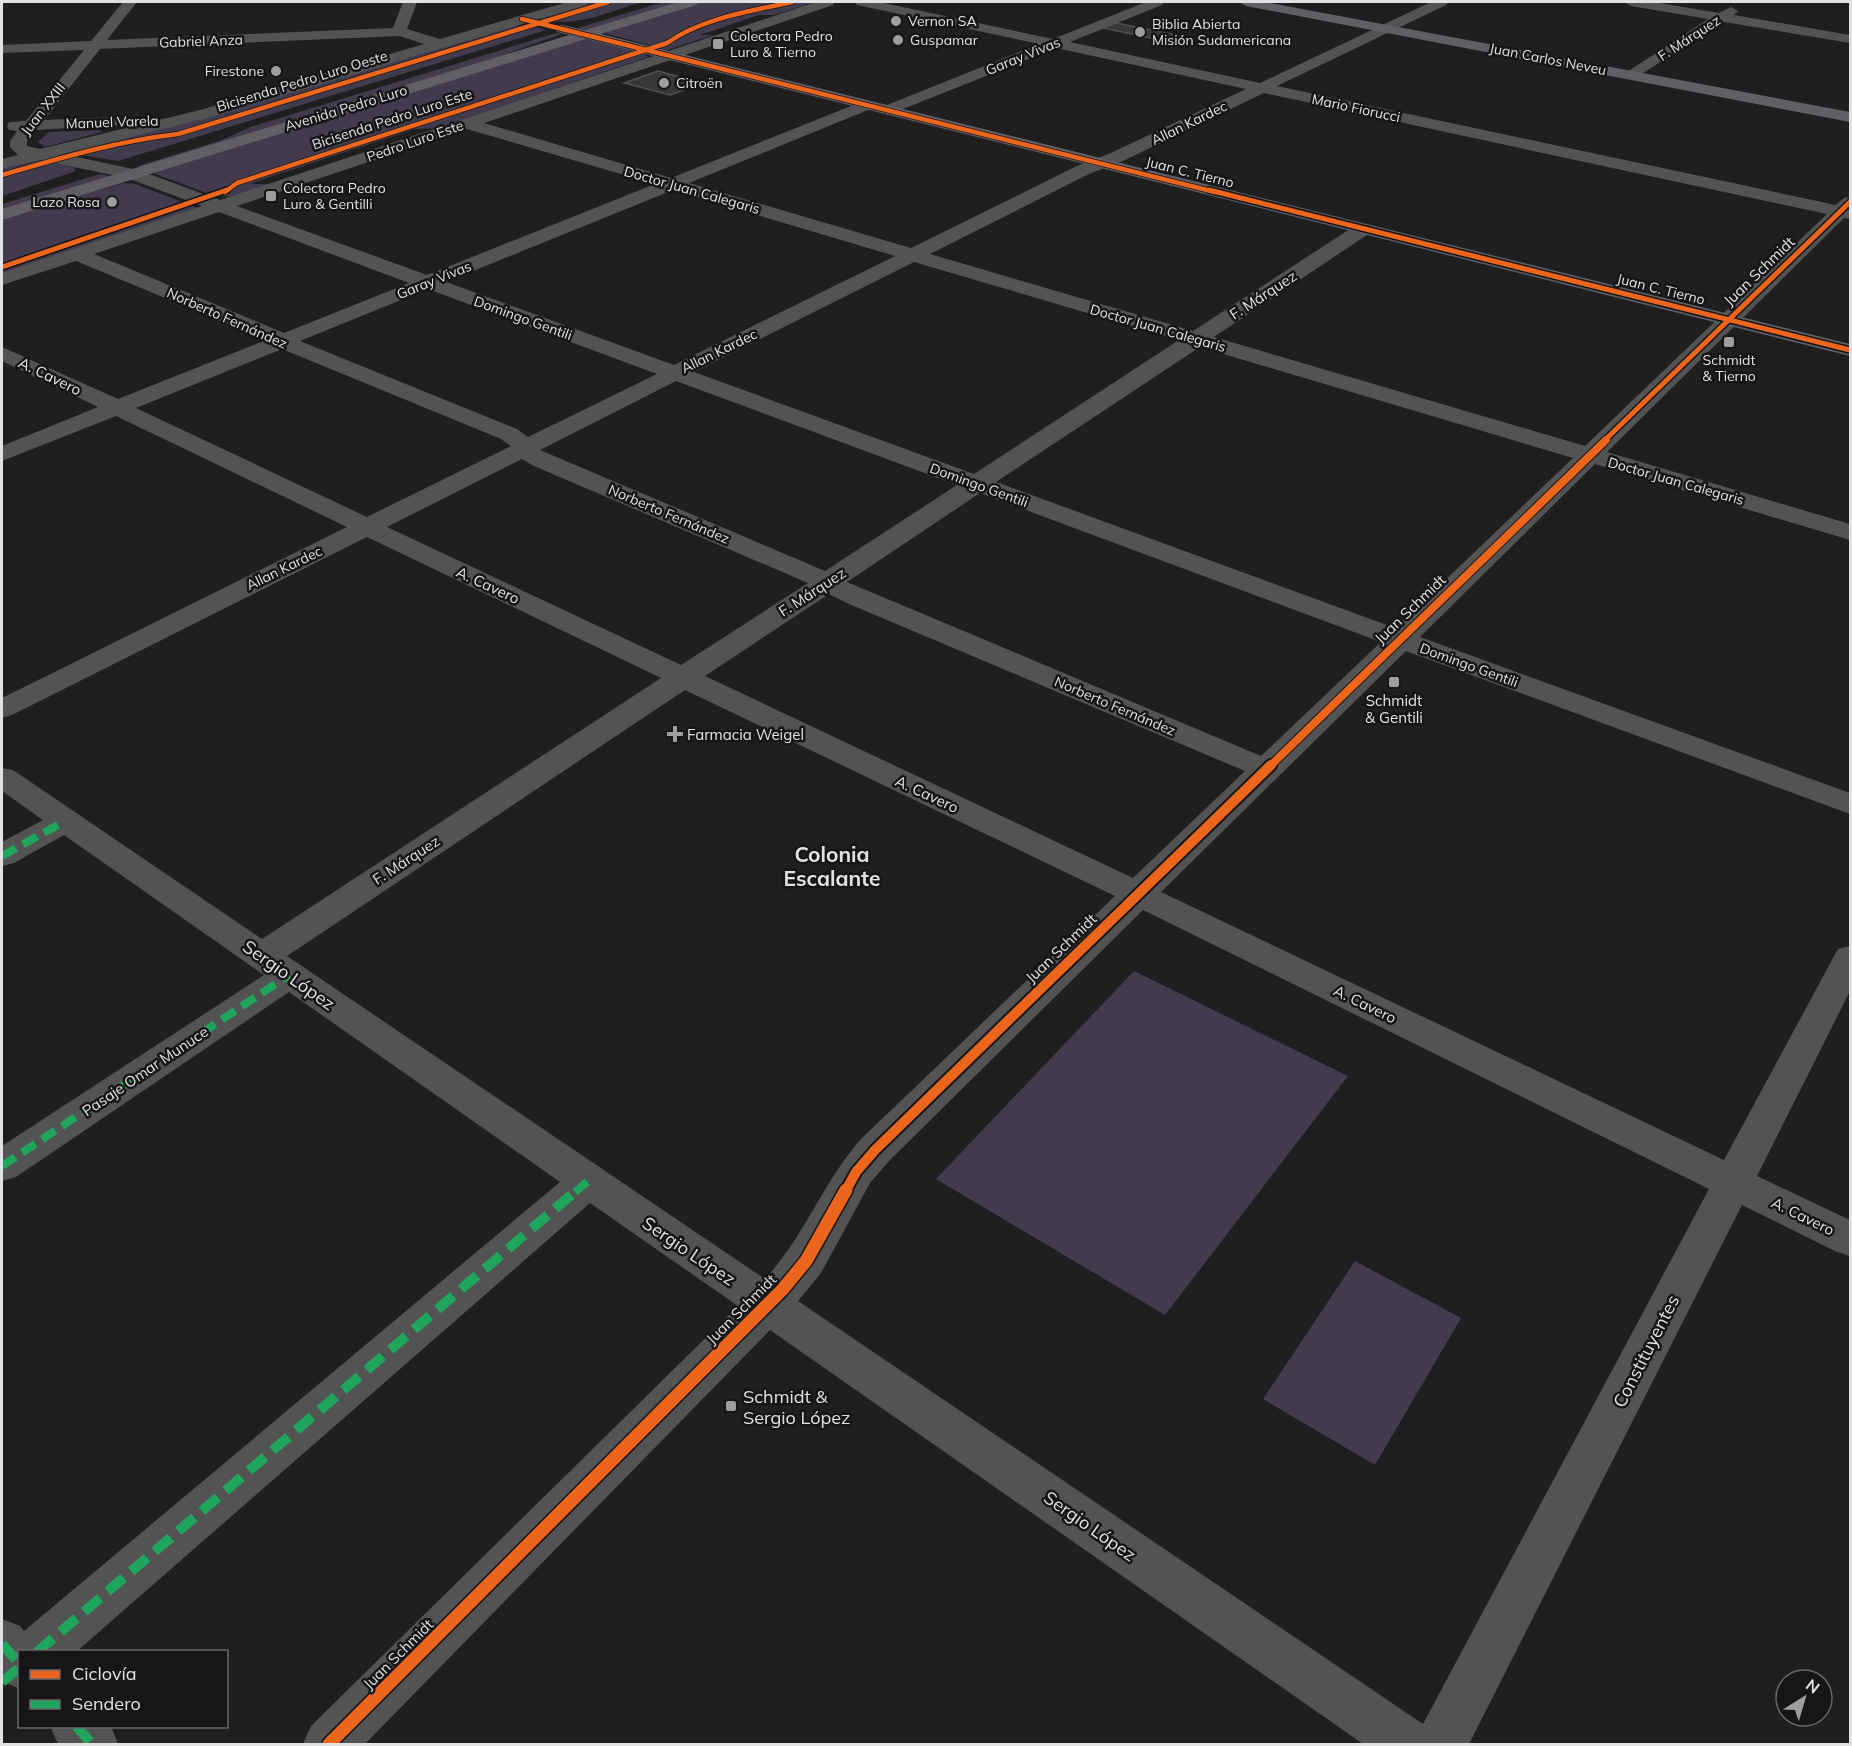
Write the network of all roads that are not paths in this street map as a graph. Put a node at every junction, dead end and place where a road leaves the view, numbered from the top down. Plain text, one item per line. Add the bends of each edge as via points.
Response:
1 (130, 2) edge
2 (410, 2) edge
3 (581, 2) edge
4 (654, 2) edge
5 (691, 2) edge
6 (828, 2) edge
7 (862, 2) edge
8 (1157, 2) edge
9 (1246, 2) edge
10 (1441, 2) edge
11 (1631, 2) edge
12 (1747, 2) edge
13 (1721, 17) junction
14 (522, 19) junction
15 (1386, 28) junction
16 (562, 29) junction
17 (401, 32) junction
18 (375, 33) junction
19 (584, 34) junction
20 (1851, 39) edge
21 (1054, 43) junction
22 (95, 45) junction
23 (433, 46) junction
24 (2, 49) edge
25 (668, 55) junction
26 (1632, 75) junction
27 (1262, 88) junction
28 (867, 105) junction
29 (888, 110) junction
30 (1851, 117) edge
31 (187, 119) junction
32 (466, 123) junction
33 (30, 126) junction
34 (2, 127) edge
35 (37, 155) junction
36 (1100, 163) junction
37 (2, 164) edge
38 (107, 168) junction
39 (132, 174) junction
40 (671, 184) junction
41 (2, 200) edge
42 (220, 207) junction
43 (1847, 210) edge
44 (2, 215) edge
45 (1363, 229) junction
46 (76, 254) junction
47 (911, 255) junction
48 (2, 279) edge
49 (427, 283) junction
50 (1729, 320) junction
51 (1196, 339) junction
52 (283, 341) junction
53 (1851, 350) edge
54 (2, 353) edge
55 (674, 373) junction
56 (117, 408) junction
57 (525, 447) junction
58 (2, 454) edge
59 (1590, 455) junction
60 (976, 484) junction
61 (367, 527) junction
62 (1851, 532) edge
63 (827, 582) junction
64 (1400, 639) junction
65 (683, 677) junction
66 (2, 709) edge
67 (1266, 769) junction
68 (2, 777) edge
69 (1851, 804) edge
70 (65, 821) junction
71 (2, 856) edge
72 (1138, 894) junction
73 (1851, 958) edge
74 (275, 966) junction
75 (2, 1166) edge
76 (588, 1181) junction
77 (1734, 1183) junction
78 (1851, 1239) edge
79 (767, 1304) junction
80 (2, 1644) edge
81 (39, 1650) edge
82 (18, 1663) edge
83 (18, 1667) edge
84 (2, 1682) edge
85 (78, 1728) edge
86 (92, 1744) edge
87 (329, 1744) edge
88 (1407, 1744) edge
89 (1441, 1744) edge

1 - 22 street, Juan XXIII
2 - 17 street
3 - 14 street
4 - 16 main road, Avenida Pedro Luro
5 - 19 main road, Avenida Pedro Luro
6 - 25 street, Pedro Luro Este
7 - 21 street, Mario Fiorucci
8 - 21 street, Garay Vivas
9 - 15 main road, Juan Carlos Neveu
10 - 15 street, Allan Kardec
11 - 13 street
12 - 13 street, F. Márquez
13 - 20 street
13 - 26 street, F. Márquez
14 - 16 street, Juan C. Tierno
14 - 23 street
15 - 26 main road, Juan Carlos Neveu
15 - 27 street, Allan Kardec
16 - 19 main road, Juan C. Tierno
16 - 38 main road, Avenida Pedro Luro
17 - 18 street, Gabriel Anza
17 - 23 street, Gabriel Anza
18 - 22 street, Gabriel Anza
18 - 23 street
19 - 25 main road, Juan C. Tierno
19 - 39 main road, Avenida Pedro Luro
21 - 27 street, Mario Fiorucci
21 - 29 street, Garay Vivas
22 - 24 street, Gabriel Anza
22 - 33 street, Juan XXIII
23 - 31 street
25 - 28 main road, Juan C. Tierno
25 - 32 street, Pedro Luro Este
26 - 30 main road, Juan Carlos Neveu
27 - 36 street, Allan Kardec
27 - 43 street, Mario Fiorucci
28 - 29 main road, Juan C. Tierno
28 - 40 street, Garay Vivas
29 - 36 main road, Juan C. Tierno
31 - 33 street, Manuel Varela
31 - 35 street
32 - 40 street, Doctor Juan Calegaris
32 - 42 street, Pedro Luro Este
33 - 34 street, Manuel Varela
33 - 35 street, Juan XXIII via 18,145
35 - 37 street
35 - 38 street, Juan XXIII
36 - 45 main road, Juan C. Tierno
36 - 47 street, Allan Kardec
38 - 39 street, Domingo Gentili
38 - 41 main road, Avenida Pedro Luro
39 - 42 street, Domingo Gentili
39 - 44 main road, Avenida Pedro Luro
40 - 47 street, Doctor Juan Calegaris
40 - 49 street, Garay Vivas
42 - 46 street, Pedro Luro Este
42 - 49 street, Domingo Gentili
43 - 50 street, Juan Schmidt
45 - 50 main road, Juan C. Tierno
45 - 51 street, F. Márquez
46 - 48 street, Pedro Luro Este
46 - 52 street, Norberto Fernández
47 - 51 street, Doctor Juan Calegaris
47 - 55 street, Allan Kardec
49 - 52 street, Garay Vivas
49 - 55 street, Domingo Gentili
50 - 53 main road, Juan C. Tierno
50 - 59 street, Juan Schmidt
51 - 59 street, Doctor Juan Calegaris
51 - 60 street, F. Márquez
52 - 56 street, Garay Vivas
52 - 57 street, Norberto Fernández via 509,434
54 - 56 street, A. Cavero
55 - 57 street, Allan Kardec
55 - 60 street, Domingo Gentili
56 - 58 street, Garay Vivas
56 - 61 street, A. Cavero
57 - 61 street, Allan Kardec
57 - 63 street, Norberto Fernández via 542,461
59 - 62 street, Doctor Juan Calegaris
59 - 64 street, Juan Schmidt
60 - 63 street, F. Márquez
60 - 64 street, Domingo Gentili
61 - 65 street, A. Cavero
61 - 66 street, Allan Kardec
63 - 65 street, F. Márquez
63 - 67 street, Norberto Fernández
64 - 67 street, Juan Schmidt
64 - 69 street, Domingo Gentili
65 - 72 street, A. Cavero
65 - 74 street, F. Márquez
67 - 72 street, Juan Schmidt
68 - 70 street, Sergio López
70 - 71 street
70 - 74 street, Sergio López
72 - 77 street, A. Cavero
72 - 79 street, Juan Schmidt via 865,1160 806,1261
73 - 77 street, Constituyentes
74 - 75 street, Pasaje Omar Munuce
74 - 76 street, Sergio López
76 - 79 street, Sergio López
76 - 81 street
77 - 78 street, A. Cavero
77 - 89 street, Constituyentes
79 - 87 street, Juan Schmidt
79 - 88 street, Sergio López
80 - 82 street
83 - 84 street
85 - 86 street

